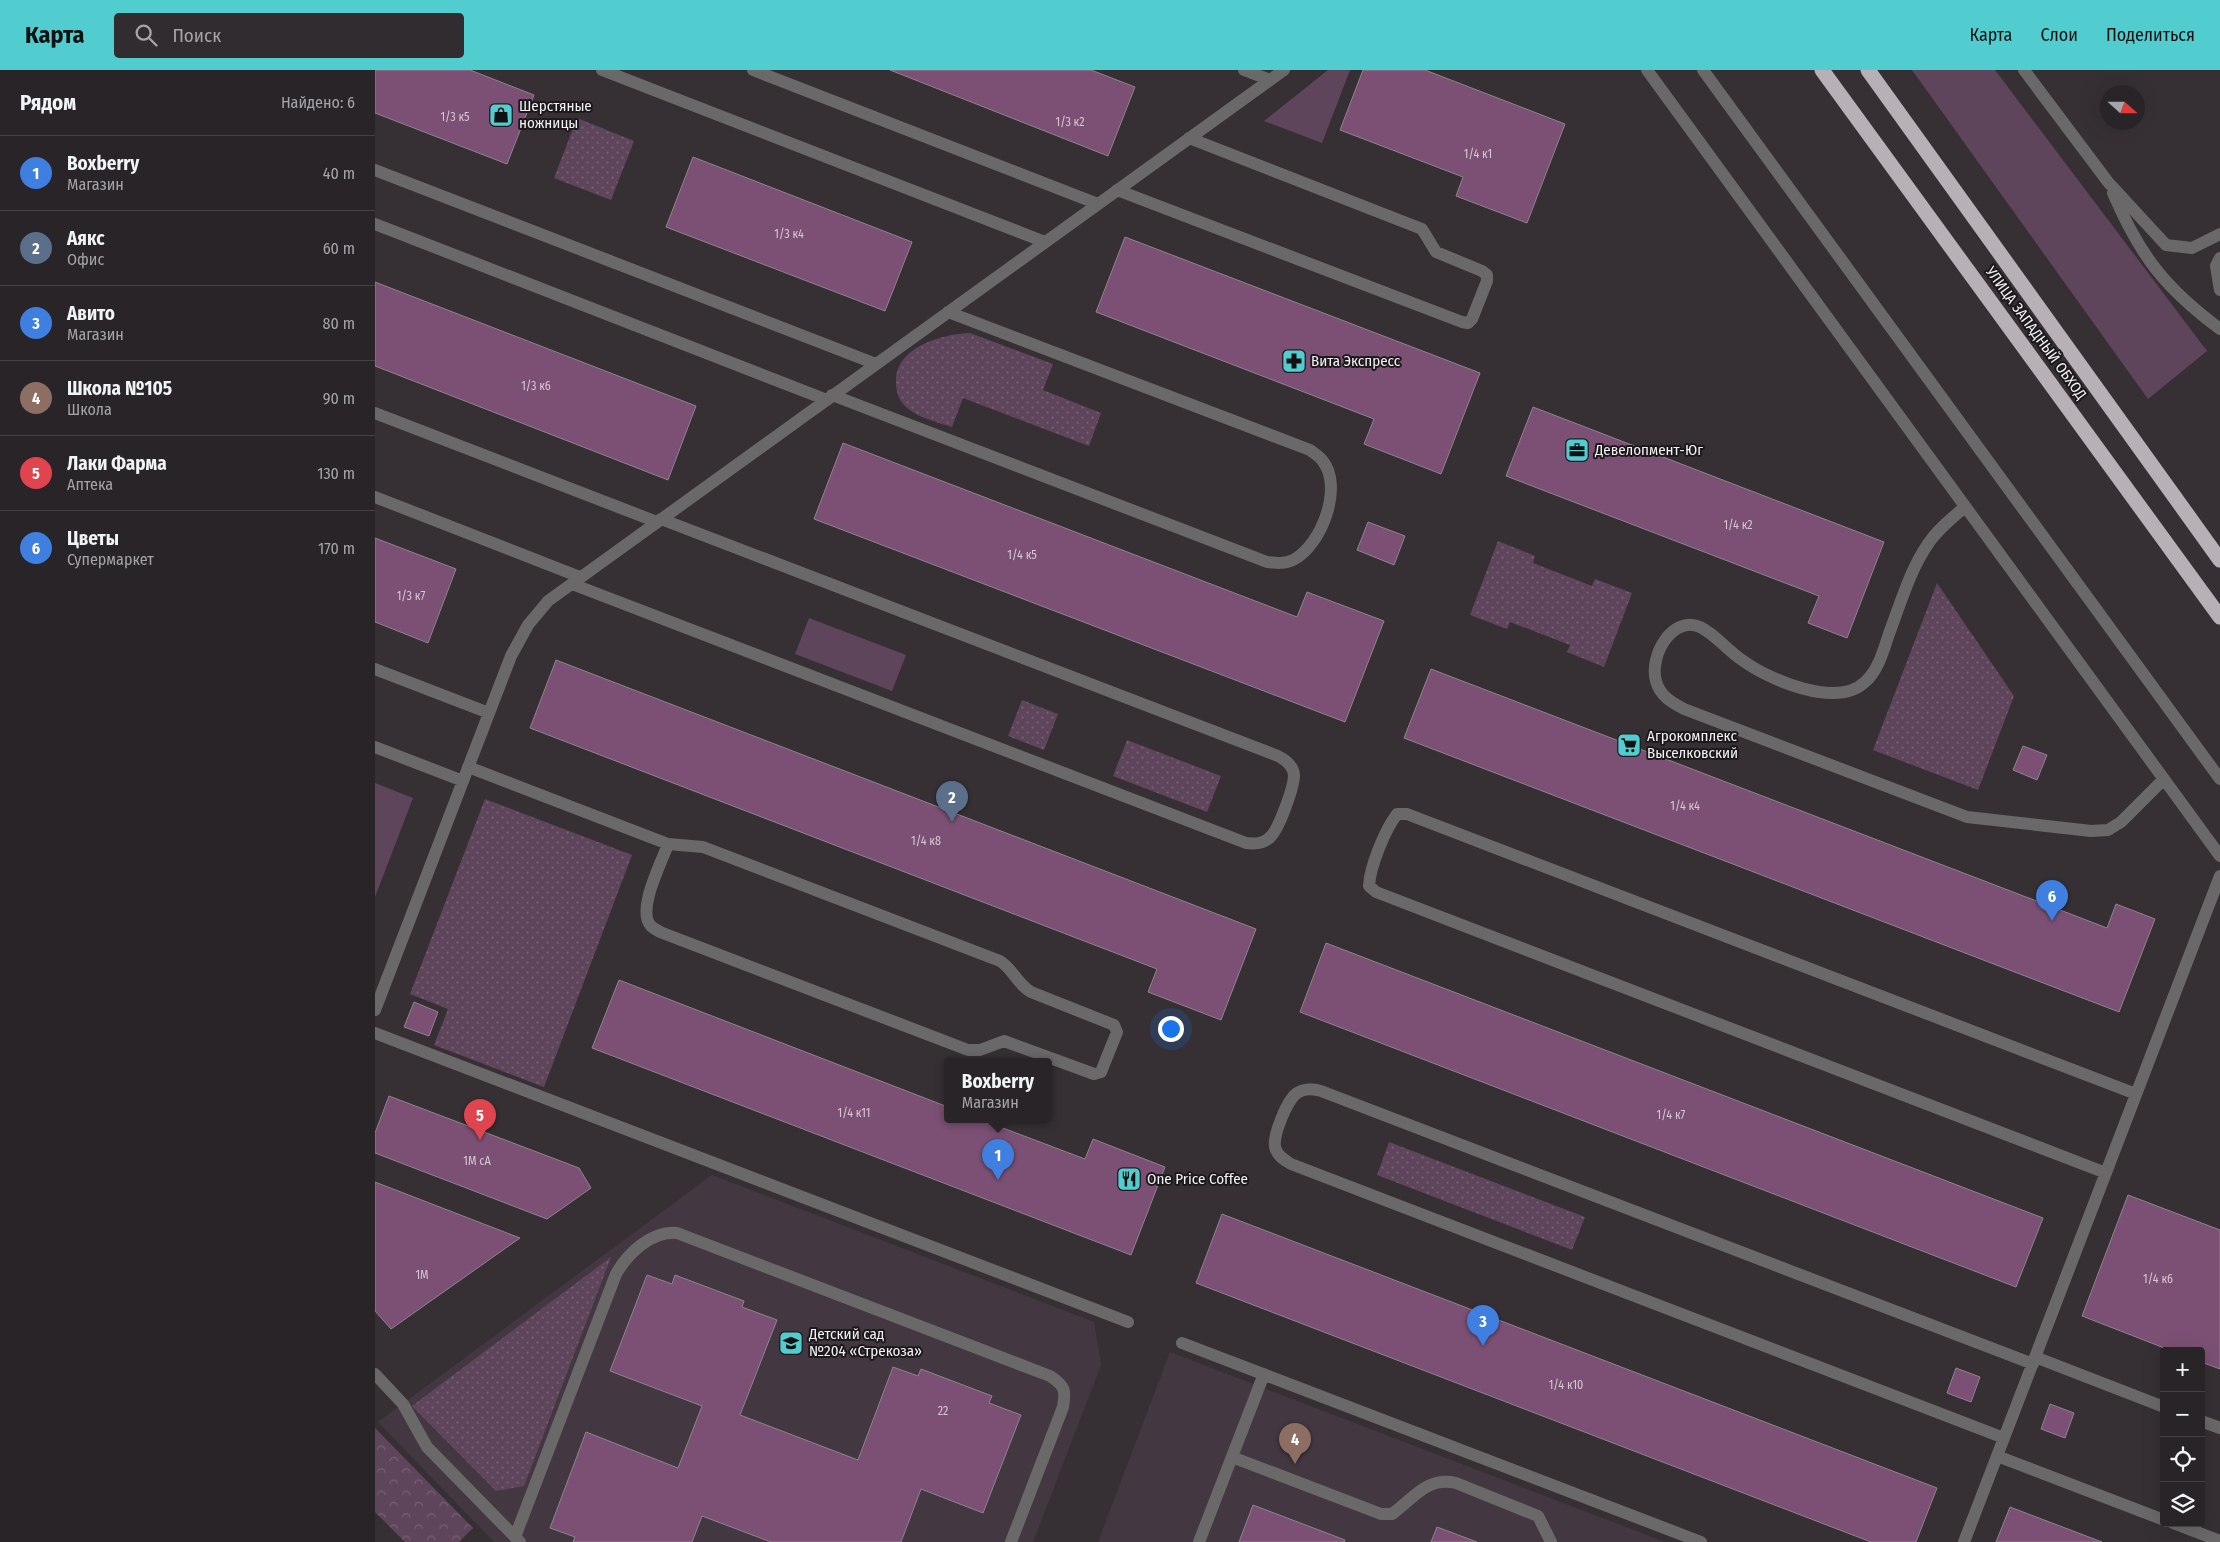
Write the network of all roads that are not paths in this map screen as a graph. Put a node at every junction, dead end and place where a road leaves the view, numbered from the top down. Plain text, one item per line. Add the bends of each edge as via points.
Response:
1 (602, 70) edge
2 (753, 70) edge
3 (1244, 70) edge
4 (1283, 70) edge
5 (1647, 70) edge
6 (1703, 70) edge
7 (1822, 70) edge
8 (1869, 70) edge
9 (2023, 70) edge
10 (1269, 80) junction
11 (1189, 138) junction
12 (375, 170) edge
13 (2108, 182) junction
14 (1117, 190) junction
15 (1098, 204) junction
16 (375, 224) edge
17 (2220, 234) edge
18 (1045, 242) junction
19 (2220, 258) edge
20 (2220, 290) edge
21 (948, 312) junction
22 (2220, 329) edge
23 (876, 364) junction
24 (830, 398) junction
25 (375, 413) edge
26 (375, 498) edge
27 (1965, 507) junction
28 (659, 521) junction
29 (2220, 560) edge
30 (576, 580) junction
31 (2220, 617) edge
32 (375, 668) edge
33 (489, 713) junction
34 (375, 747) edge
35 (468, 767) junction
36 (2164, 779) junction
37 (2220, 779) edge
38 (463, 781) junction
39 (669, 844) junction
40 (2220, 856) edge
41 (2220, 876) edge
42 (375, 1010) edge
43 (375, 1033) edge
44 (1050, 1058) edge
45 (1052, 1059) edge
46 (2136, 1094) junction
47 (2106, 1173) junction
48 (1128, 1322) dead end
49 (1182, 1342) dead end
50 (2034, 1361) junction
51 (375, 1374) edge
52 (1264, 1374) junction
53 (2160, 1406) edge
54 (2205, 1422) edge
55 (2220, 1428) edge
56 (2004, 1438) junction
57 (1997, 1456) junction
58 (1232, 1457) junction
59 (2160, 1518) edge
60 (2183, 1527) edge
61 (517, 1539) edge
62 (2220, 1541) edge
63 (1011, 1542) edge
64 (1199, 1542) edge
65 (1551, 1542) edge
66 (1701, 1542) edge
67 (1964, 1542) edge

1 - 18 lane
2 - 15 lane
3 - 10 lane
4 - 10 lane
5 - 27 lane
6 - 37 lane
7 - 31 highway, УЛИЦА ЗАПАДНЫЙ ОБХОД
8 - 29 highway, УЛИЦА ЗАПАДНЫЙ ОБХОД
9 - 13 lane
10 - 11 lane
11 - 14 lane
11 - 14 lane via 1422,229 1436,252 1487,275 1473,319 1468,323 1462,322
12 - 23 lane
13 - 17 lane via 2166,246 2192,248
13 - 22 lane via 2128,228 2152,266 2189,306
14 - 15 lane
15 - 18 lane
16 - 24 lane
18 - 21 lane
19 - 20 lane via 2216,266
21 - 23 lane
21 - 24 lane via 1310,450 1322,459 1328,471 1330,488 1325,521 1317,536 1294,559 1281,564 1267,562
23 - 24 lane
24 - 28 lane
25 - 28 lane
26 - 30 lane
27 - 36 lane
27 - 36 lane via 1927,546 1913,570 1877,666 1865,682 1851,691 1835,694 1792,685 1767,675 1743,661 1700,627 1690,626 1678,629 1660,646 1653,670 1662,695 1684,709 1967,817 2091,831 2108,830 2121,822
28 - 30 lane
28 - 30 lane via 1283,758 1294,774 1277,828 1269,839 1257,844 1246,843
30 - 33 lane via 548,601 528,625 511,656
32 - 33 lane
33 - 35 lane
34 - 38 lane
35 - 38 lane
35 - 39 lane
36 - 40 lane
38 - 42 lane
39 - 44 lane via 645,913 650,925 660,932 968,1050 975,1052 1004,1041
39 - 45 lane via 703,847 1000,961 1012,971 1022,987 1114,1025 1117,1032 1101,1072 1094,1074
41 - 46 lane
43 - 48 lane
46 - 47 lane
46 - 47 lane via 1407,814 1397,814 1390,824 1369,876 1369,886 1376,892
47 - 50 lane
49 - 52 lane
50 - 53 lane
50 - 56 lane
50 - 56 lane via 1321,1091 1309,1089 1297,1094 1288,1104 1278,1129 1275,1149 1291,1164
51 - 61 lane via 403,1404 427,1447
52 - 58 lane
52 - 66 lane
54 - 55 lane
56 - 57 lane
57 - 59 lane
57 - 67 lane
58 - 64 lane
58 - 65 lane via 1381,1514 1392,1514 1415,1493 1433,1484 1445,1480 1457,1483 1538,1516
60 - 62 lane
61 - 63 lane via 616,1274 631,1253 666,1232 677,1233 1050,1376 1060,1383 1065,1394 1063,1407

